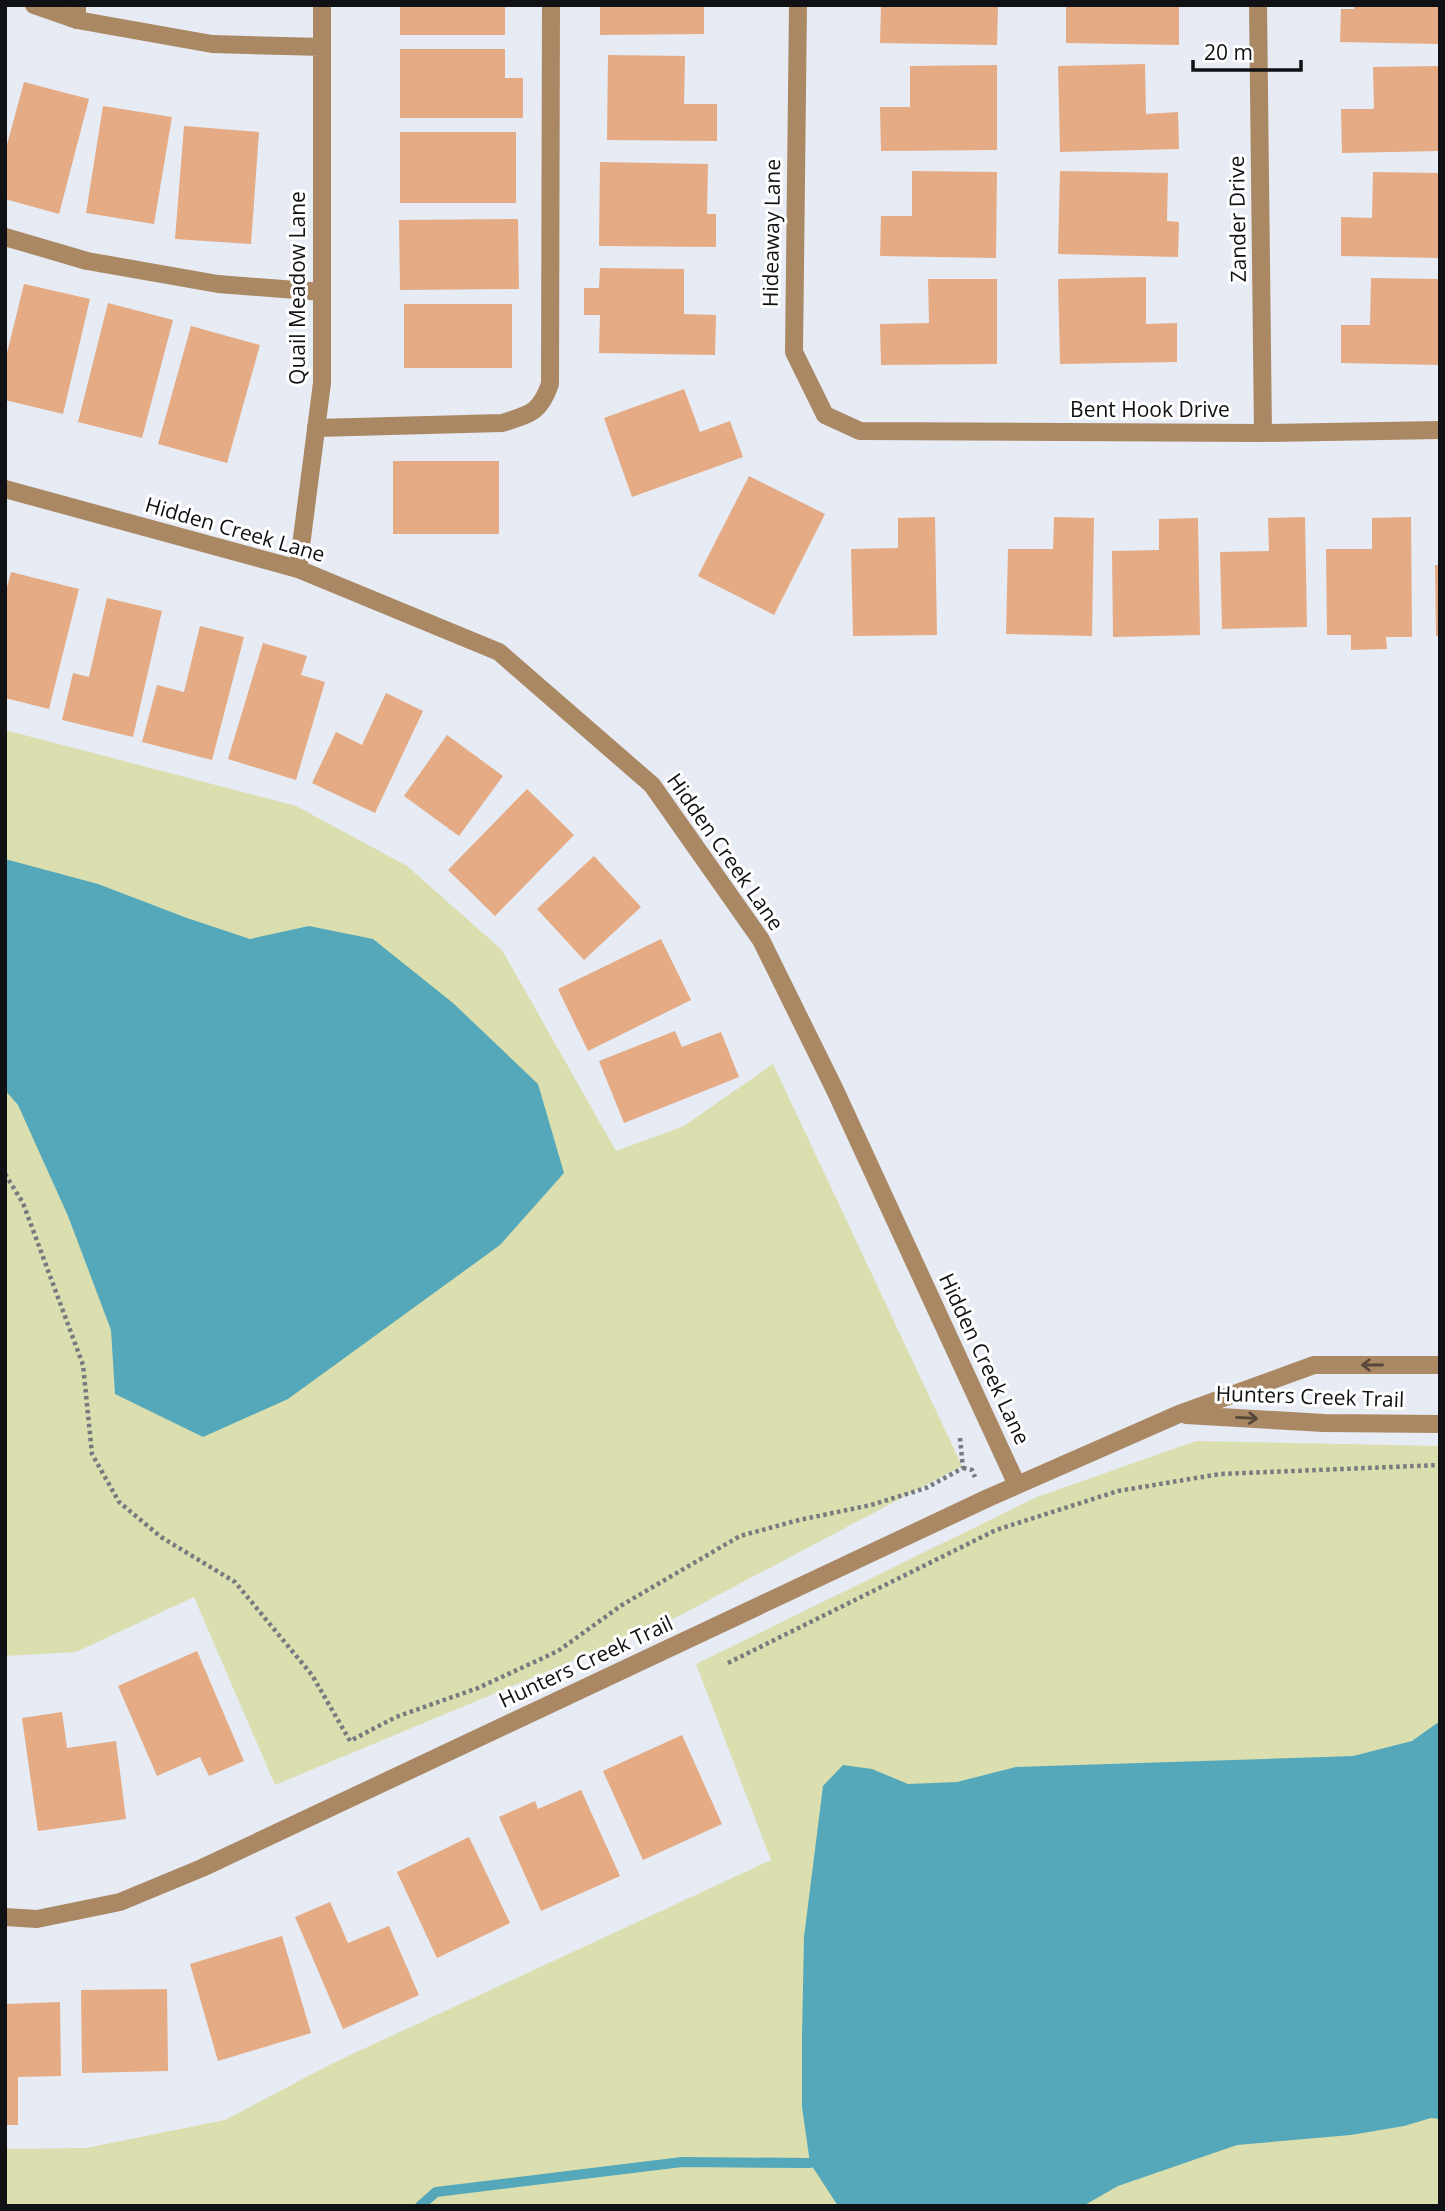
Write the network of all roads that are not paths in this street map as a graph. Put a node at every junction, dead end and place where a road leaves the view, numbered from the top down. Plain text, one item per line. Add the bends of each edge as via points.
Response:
1 (34, 5) edge
2 (322, 5) edge
3 (551, 5) edge
4 (798, 5) edge
5 (1258, 5) edge
6 (77, 13) edge
7 (322, 47) junction
8 (5, 237) edge
9 (322, 292) junction
10 (316, 428) junction
11 (1440, 430) edge
12 (860, 431) joint
13 (1264, 433) junction
14 (5, 489) edge
15 (298, 569) junction
16 (1440, 1365) edge
17 (1178, 1414) junction
18 (1440, 1424) edge
19 (1017, 1485) junction
20 (5, 1917) edge

1 - 6 street
2 - 7 street, Quail Meadow Lane
3 - 10 street via 550,384 543,403 502,423
4 - 12 street, Hideaway Lane via 793,352 825,415
5 - 13 street, Zander Drive
6 - 7 street via 212,44
7 - 9 street, Quail Meadow Lane
8 - 9 street via 87,261 218,284
9 - 10 street, Quail Meadow Lane via 322,383
10 - 15 street, Quail Meadow Lane
11 - 13 street, Bent Hook Drive
12 - 13 street, Bent Hook Drive
14 - 15 street, Hidden Creek Lane
15 - 19 street, Hidden Creek Lane via 499,652 652,785 761,940
16 -> 17 street, Hunters Creek Trail via 1314,1365
17 -> 18 street, Hunters Creek Trail
17 - 19 street, Hunters Creek Trail
19 - 20 street, Hunters Creek Trail via 202,1868 120,1902 37,1919

